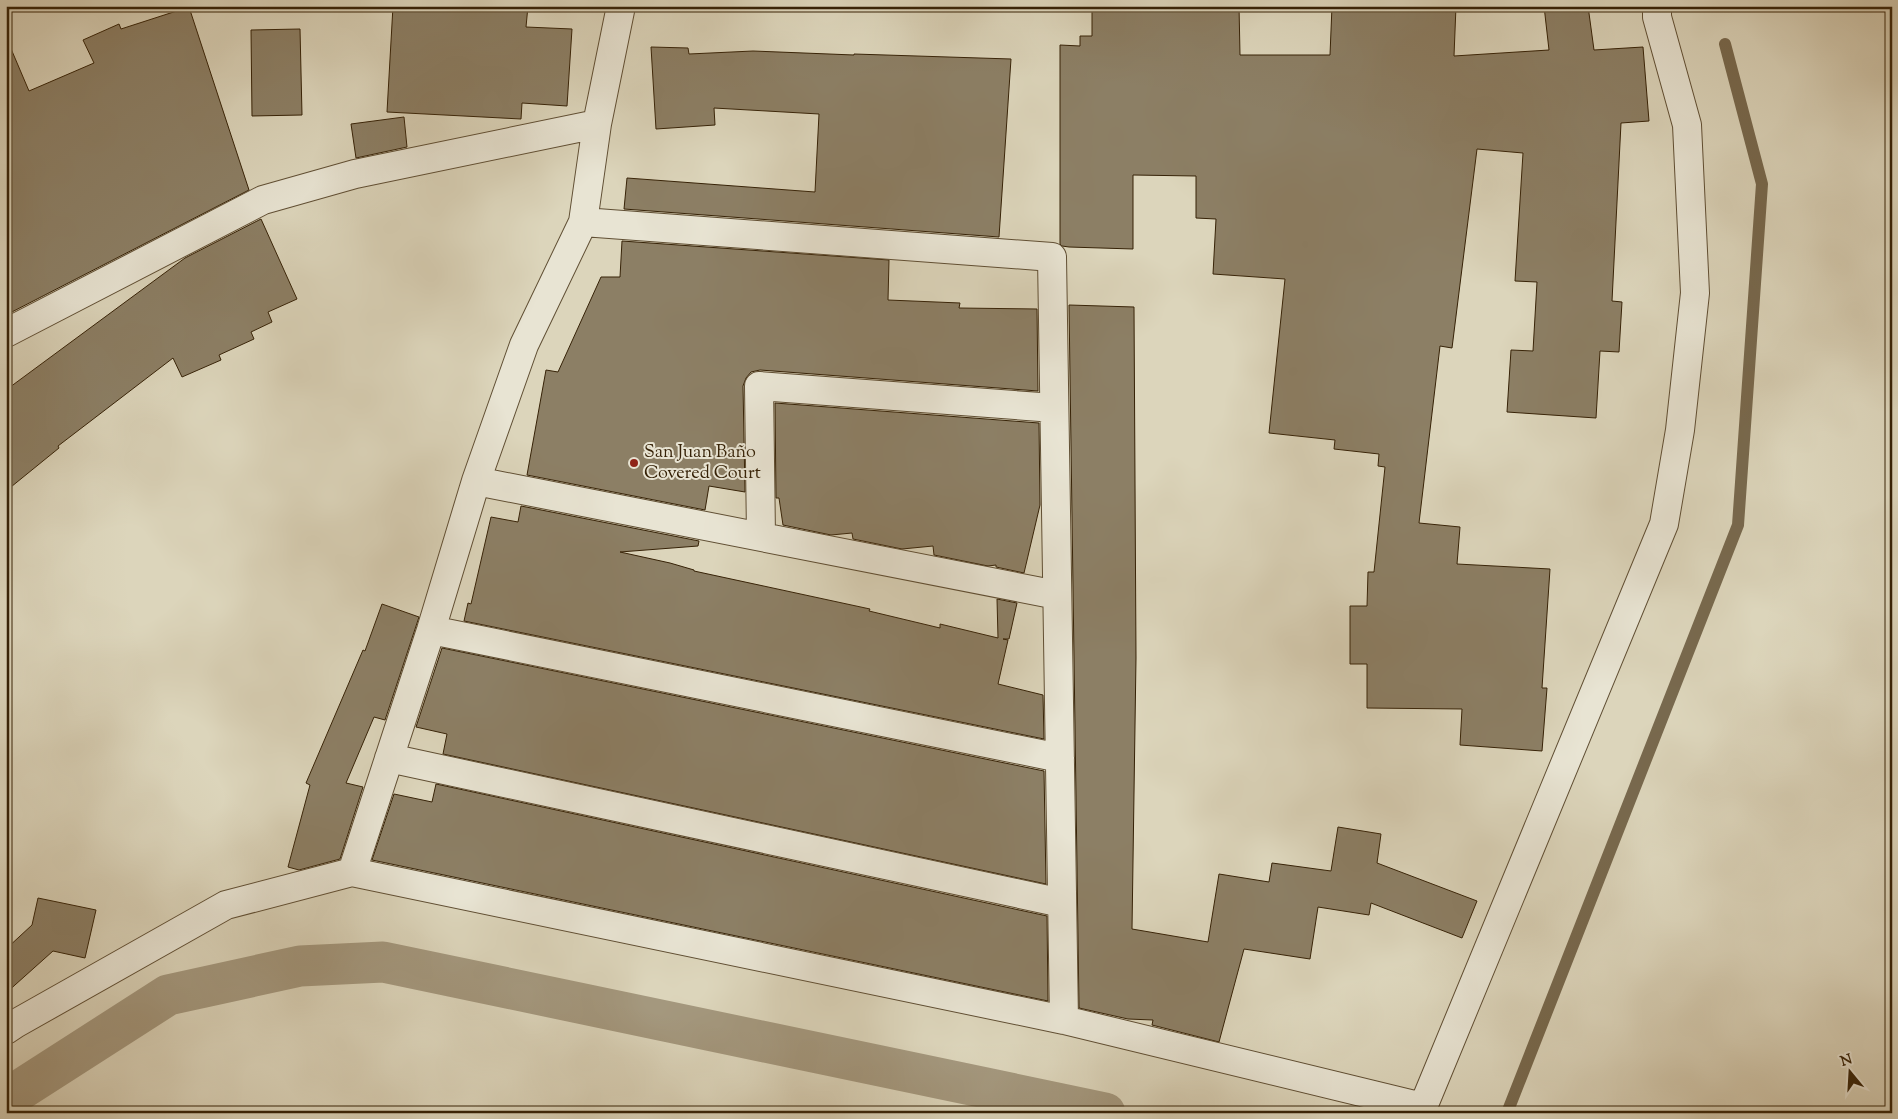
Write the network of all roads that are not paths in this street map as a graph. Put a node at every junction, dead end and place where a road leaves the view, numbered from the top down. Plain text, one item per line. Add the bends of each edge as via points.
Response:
1 (621, 6) edge
2 (1657, 6) edge
3 (597, 124) junction
4 (582, 222) junction
5 (6, 333) edge
6 (1054, 408) junction
7 (476, 481) junction
8 (761, 536) junction
9 (1057, 595) junction
10 (431, 630) junction
11 (389, 758) junction
12 (1060, 758) junction
13 (352, 872) junction
14 (1062, 903) junction
15 (1064, 1020) junction
16 (9, 1024) edge
17 (1423, 1110) edge

1 - 3 street
2 - 17 street via 1657,17 1687,125 1695,292 1680,430 1664,524
3 - 4 street
3 - 5 street via 355,174 263,200
4 - 6 street via 1052,257
4 - 7 street via 524,345
6 - 8 street via 759,386
6 - 9 street
7 - 8 street
7 - 10 street
8 - 9 street
9 - 12 street
10 - 11 street
10 - 12 street
11 - 13 street
11 - 14 street
12 - 14 street
13 - 15 street
13 - 16 street via 226,905
14 - 15 street
15 - 17 street

